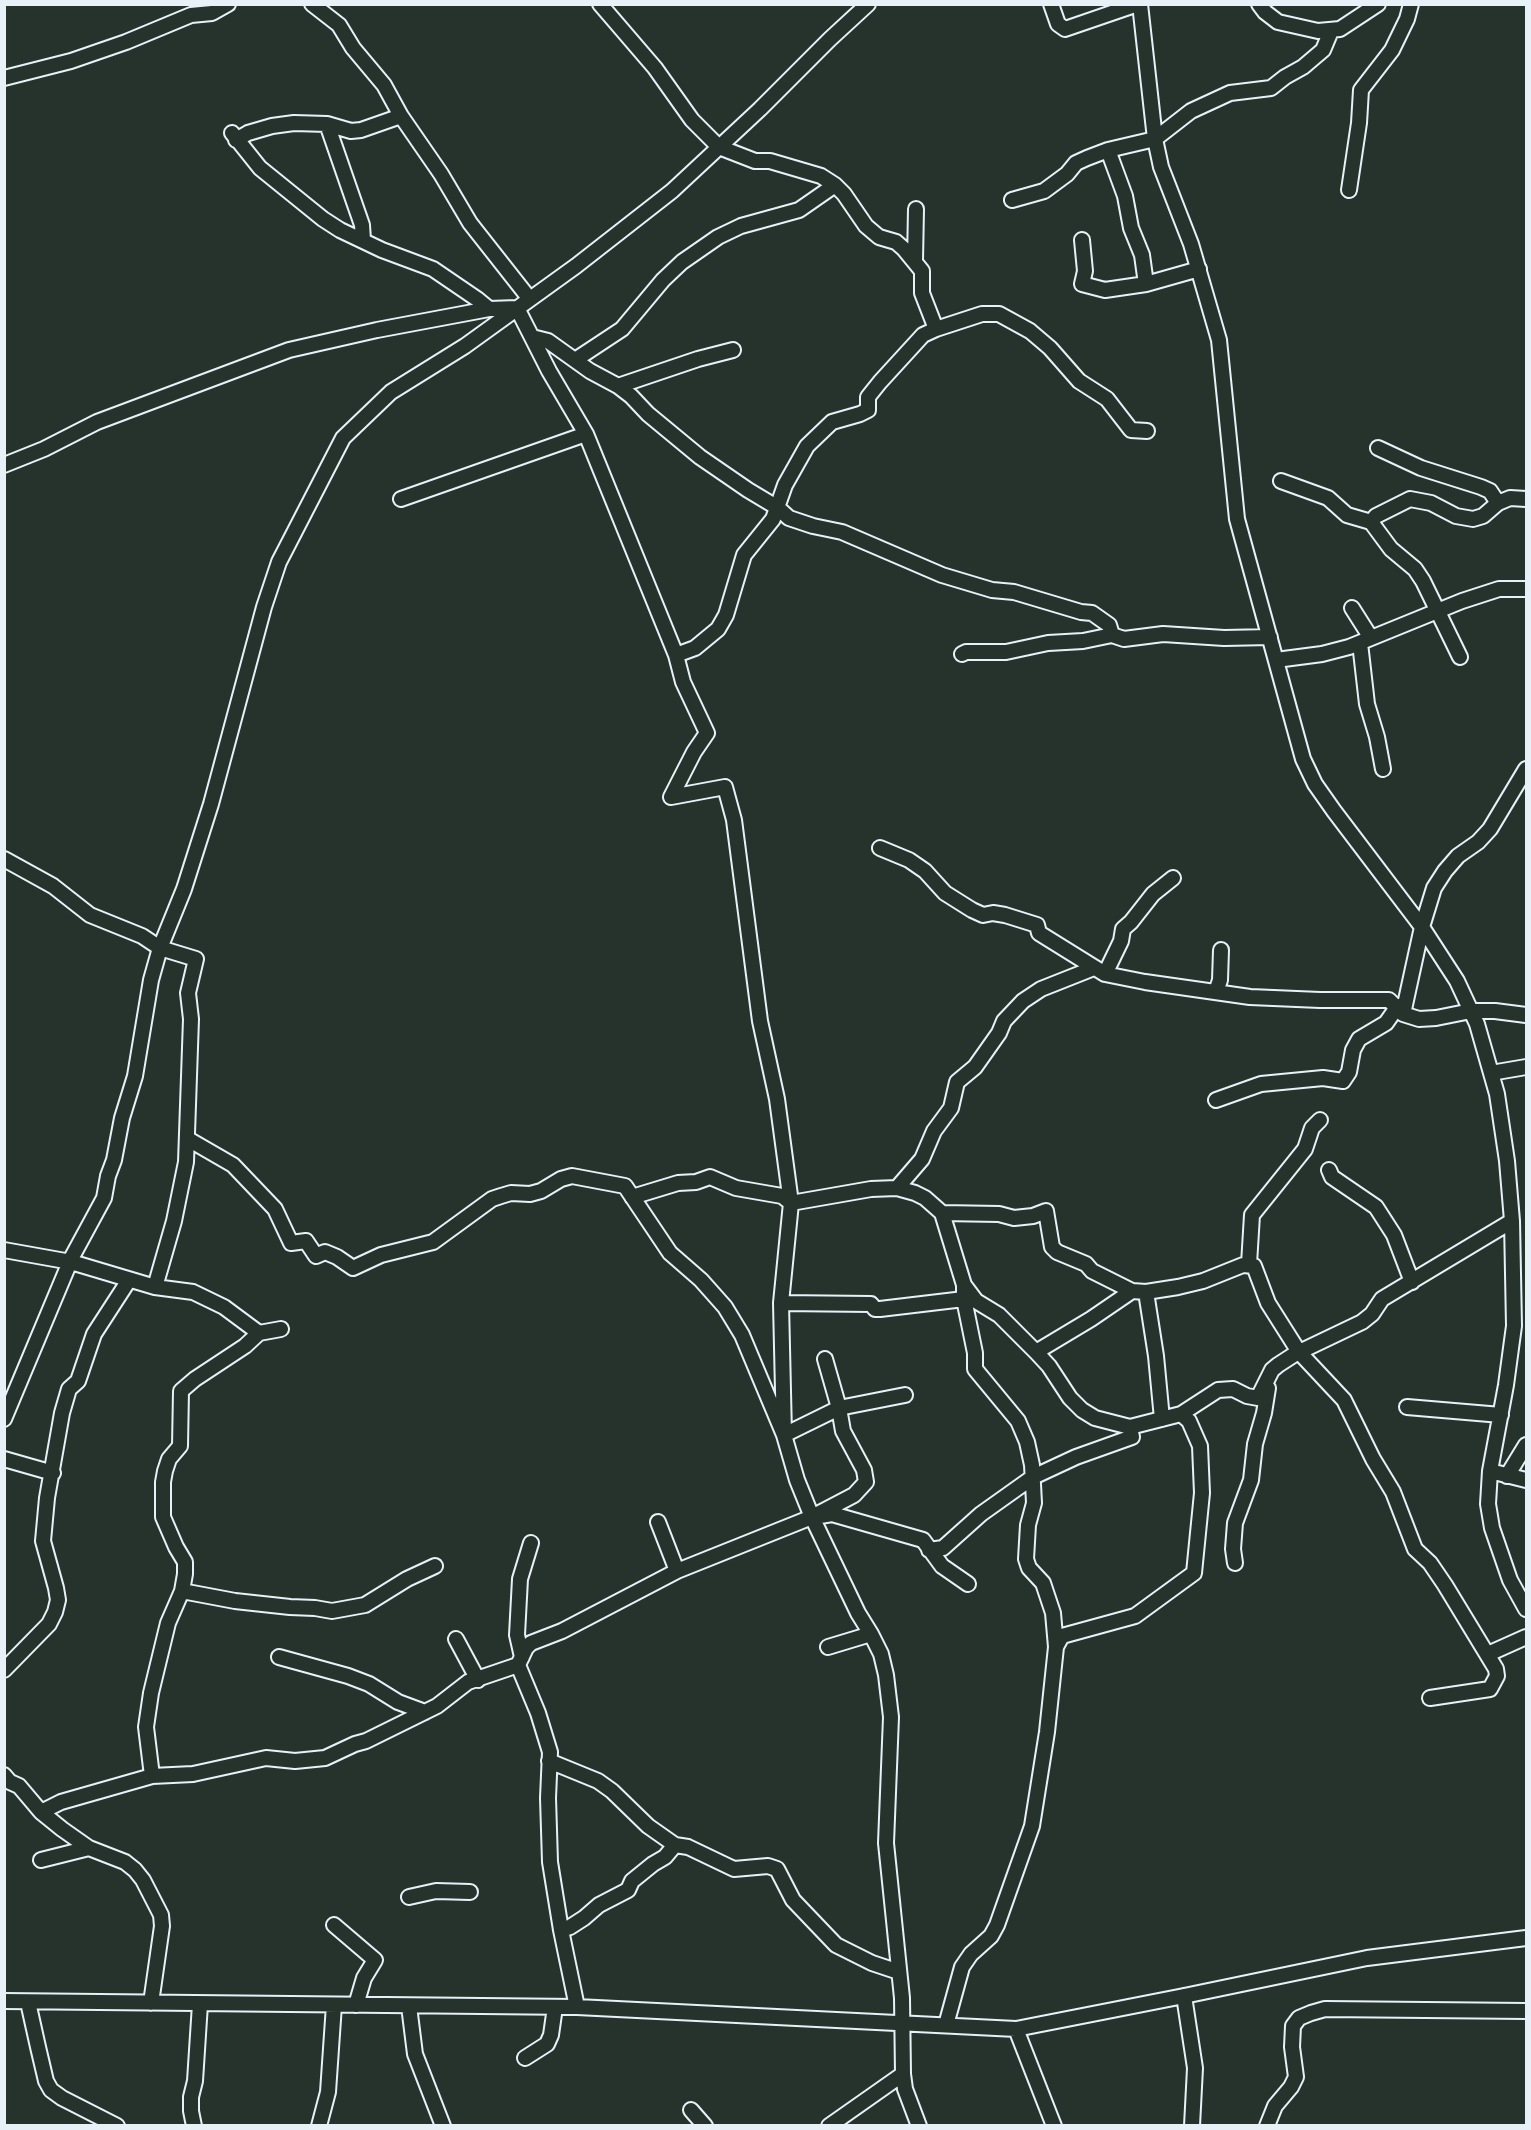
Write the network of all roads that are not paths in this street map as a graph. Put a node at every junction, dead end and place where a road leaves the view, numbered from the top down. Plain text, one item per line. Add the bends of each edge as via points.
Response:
1 (228, 4) edge
2 (312, 4) edge
3 (600, 4) edge
4 (868, 4) edge
5 (1051, 4) edge
6 (1139, 4) edge
7 (1259, 4) edge
8 (1378, 4) edge
9 (1411, 4) edge
10 (1331, 31) junction
11 (4, 78) edge
12 (400, 116) junction
13 (327, 124) junction
14 (1155, 140) junction
15 (719, 147) junction
16 (1108, 150) junction
17 (835, 184) junction
18 (1349, 190) dead end
19 (1012, 200) dead end
20 (916, 209) dead end
21 (363, 240) junction
22 (1082, 240) dead end
23 (915, 261) junction
24 (1199, 269) junction
25 (1146, 284) junction
26 (530, 298) junction
27 (517, 308) junction
28 (489, 309) junction
29 (936, 329) junction
30 (532, 337) junction
31 (733, 350) dead end
32 (575, 360) junction
33 (618, 386) junction
34 (1147, 431) dead end
35 (586, 434) junction
36 (1378, 448) dead end
37 (4, 465) edge
38 (1281, 481) dead end
39 (401, 499) dead end
40 (1527, 499) edge
41 (1498, 502) junction
42 (778, 508) junction
43 (1371, 522) junction
44 (1527, 589) edge
45 (1353, 608) dead end
46 (1439, 611) junction
47 (1112, 634) junction
48 (1270, 637) junction
49 (1366, 641) junction
50 (676, 654) junction
51 (962, 654) dead end
52 (1460, 657) dead end
53 (1276, 660) junction
54 (1383, 768) dead end
55 (1527, 769) edge
56 (880, 848) dead end
57 (4, 859) edge
58 (1173, 878) dead end
59 (1422, 927) junction
60 (160, 948) junction
61 (1221, 950) dead end
62 (1099, 971) junction
63 (1216, 992) junction
64 (1400, 1010) junction
65 (1471, 1011) junction
66 (1527, 1016) edge
67 (1527, 1067) edge
68 (1491, 1073) junction
69 (1215, 1100) dead end
70 (1320, 1120) dead end
71 (188, 1139) junction
72 (1329, 1170) dead end
73 (897, 1188) junction
74 (632, 1197) junction
75 (791, 1203) junction
76 (942, 1213) junction
77 (1512, 1221) junction
78 (4, 1250) edge
79 (70, 1262) junction
80 (1249, 1264) junction
81 (129, 1280) junction
82 (1412, 1282) junction
83 (155, 1287) junction
84 (1132, 1291) junction
85 (1146, 1292) junction
86 (1520, 1292) edge
87 (968, 1295) junction
88 (781, 1303) junction
89 (281, 1329) dead end
90 (259, 1333) junction
91 (1036, 1352) junction
92 (1299, 1352) junction
93 (825, 1359) dead end
94 (783, 1369) junction
95 (759, 1377) junction
96 (1269, 1380) junction
97 (905, 1395) dead end
98 (1407, 1407) dead end
99 (839, 1408) junction
100 (1181, 1414) junction
101 (1501, 1415) junction
102 (4, 1419) edge
103 (1162, 1419) junction
104 (1130, 1427) junction
105 (784, 1435) junction
106 (1527, 1445) edge
107 (4, 1459) edge
108 (1490, 1471) junction
109 (53, 1473) junction
110 (1507, 1476) junction
111 (1033, 1477) junction
112 (1527, 1480) edge
113 (812, 1517) junction
114 (658, 1522) dead end
115 (531, 1543) dead end
116 (929, 1550) junction
117 (1235, 1563) dead end
118 (435, 1566) dead end
119 (677, 1571) junction
120 (968, 1584) dead end
121 (182, 1591) junction
122 (1527, 1609) edge
123 (871, 1634) junction
124 (1527, 1637) edge
125 (456, 1639) dead end
126 (828, 1647) dead end
127 (1056, 1647) junction
128 (1488, 1654) junction
129 (279, 1657) dead end
130 (520, 1661) junction
131 (4, 1670) edge
132 (478, 1680) junction
133 (1430, 1698) dead end
134 (425, 1712) junction
135 (549, 1761) junction
136 (4, 1775) edge
137 (152, 1776) junction
138 (41, 1812) junction
139 (675, 1845) junction
140 (90, 1848) junction
141 (41, 1860) dead end
142 (470, 1892) dead end
143 (409, 1898) dead end
144 (334, 1925) dead end
145 (561, 1930) junction
146 (1527, 1938) edge
147 (899, 1972) junction
148 (1184, 1996) junction
149 (4, 2001) edge
150 (28, 2002) junction
151 (151, 2003) junction
152 (200, 2004) junction
153 (334, 2005) junction
154 (356, 2005) junction
155 (409, 2006) junction
156 (555, 2007) junction
157 (577, 2007) junction
158 (1527, 2012) edge
159 (903, 2024) junction
160 (946, 2025) junction
161 (1016, 2029) junction
162 (525, 2058) dead end
163 (903, 2074) junction
164 (691, 2110) dead end
165 (117, 2126) edge
166 (194, 2126) edge
167 (319, 2126) edge
168 (442, 2126) edge
169 (705, 2126) edge
170 (829, 2126) edge
171 (919, 2126) edge
172 (1054, 2126) edge
173 (1192, 2126) edge
174 (1267, 2126) edge

1 - 11 street via 213,13 191,15 71,61
2 - 12 street via 339,25 384,85
3 - 15 street via 655,68 692,120
4 - 15 street
5 - 6 street via 1058,24 1065,29
6 - 14 street
7 - 10 street via 1278,22 1318,32
8 - 10 street
9 - 18 street via 1392,50 1361,90
10 - 14 street via 1323,50 1270,88 1244,90 1216,99 1191,111
12 - 13 street via 361,130
12 - 26 street via 470,223
13 - 21 street via 362,225
13 - 21 street via 294,123 234,136 260,168 322,219
14 - 16 street
14 - 24 street
15 - 17 street via 755,161 801,170
15 - 26 street via 672,191
16 - 19 street via 1076,163 1044,191
16 - 25 street via 1142,255
17 - 23 street via 866,226 879,237 896,242
17 - 32 street via 799,210 741,226 718,237 663,280 622,329
20 - 23 street
21 - 28 street via 434,269
22 - 25 street via 1082,284 1105,290
23 - 29 street via 922,271 922,293
24 - 25 street
24 - 48 street via 1219,340 1237,519
26 - 27 street
27 - 28 street
27 - 30 street
27 - 60 street via 391,392 343,438 279,562 211,804
28 - 37 street via 289,350 97,422
29 - 34 street via 982,314 999,314 1030,331 1050,348 1079,381 1107,399 1131,430
29 - 42 street via 923,335 880,382 868,397 868,410 832,422 807,446
30 - 32 street via 548,341
30 - 35 street
31 - 33 street
32 - 33 street
33 - 42 street via 700,457
35 - 39 street
35 - 50 street
36 - 41 street via 1421,468 1490,491
38 - 43 street via 1328,498 1347,515
40 - 41 street
41 - 43 street via 1483,516 1473,519 1410,499
42 - 47 street via 789,518 842,532 942,575 1092,613 1109,625
42 - 50 street via 744,555 718,629 695,648
43 - 46 street via 1392,549 1415,569
44 - 46 street via 1499,589
45 - 49 street
46 - 49 street
46 - 52 street
47 - 48 street via 1124,639 1163,634 1224,639
47 - 51 street via 1006,652
48 - 53 street
49 - 53 street via 1322,654
49 - 54 street via 1367,704
50 - 75 street via 683,682 707,733 693,752 672,796 725,787 734,820 760,1021 777,1099
53 - 59 street via 1303,759 1315,784
55 - 59 street via 1490,829 1445,871 1434,888
56 - 62 street via 909,860 945,893 972,910 1037,925 1039,933
57 - 60 street via 53,886 90,915 142,936
58 - 62 street via 1147,899 1123,929 1121,942
59 - 64 street
59 - 65 street via 1457,981
60 - 71 street via 196,959 188,993
60 - 79 street via 135,1076 104,1198
61 - 63 street
62 - 63 street
62 - 73 street via 1041,989 1004,1021 975,1067 957,1082 951,1108 934,1131 922,1159
63 - 64 street via 1320,1000 1374,998 1389,1000
64 - 65 street via 1419,1019
64 - 69 street via 1359,1039 1343,1081 1323,1078 1261,1084
65 - 66 street
65 - 68 street
67 - 68 street
68 - 77 street via 1507,1161
70 - 80 street via 1312,1128 1305,1149 1252,1215
71 - 74 street via 233,1165 275,1209 291,1243 306,1241 316,1256 325,1252 353,1269 381,1255 433,1242 492,1198 541,1191 572,1176 625,1186
71 - 83 street via 174,1221
72 - 82 street via 1332,1177 1382,1215
73 - 75 street
73 - 76 street via 925,1198
74 - 75 street via 710,1177 736,1188 782,1196
74 - 95 street via 670,1253 725,1307 742,1335
75 - 88 street
76 - 84 street via 1014,1218 1046,1212 1052,1247 1057,1252
76 - 87 street
77 - 82 street
77 - 86 street
78 - 79 street
79 - 81 street
79 - 102 street
80 - 85 street via 1203,1281
80 - 92 street via 1254,1266 1268,1303
81 - 83 street
81 - 109 street via 94,1334 78,1381 69,1389
82 - 92 street via 1382,1299 1362,1322
83 - 90 street via 193,1292 209,1299
84 - 85 street
84 - 91 street
85 - 103 street
86 - 101 street
87 - 88 street via 880,1309 870,1304
87 - 91 street via 999,1315
87 - 111 street via 975,1369 1017,1421 1027,1442
88 - 94 street
89 - 90 street
90 - 121 street via 181,1391 180,1446 165,1471 163,1517 185,1562
91 - 104 street via 1082,1410 1095,1418
92 - 96 street via 1272,1370
92 - 128 street via 1344,1400 1393,1492 1415,1549 1430,1563
93 - 99 street
94 - 95 street
94 - 105 street
95 - 105 street
96 - 100 street via 1258,1398 1233,1389 1218,1389
96 - 117 street via 1251,1480 1234,1523
97 - 99 street
98 - 101 street
99 - 105 street
99 - 113 street via 843,1431 864,1470 866,1482 854,1495
100 - 103 street
100 - 127 street via 1189,1421 1200,1446 1202,1493 1194,1573 1135,1616 1062,1636
101 - 108 street
103 - 104 street
104 - 111 street via 1132,1437
105 - 113 street
106 - 110 street
107 - 109 street
108 - 110 street
108 - 122 street via 1488,1504 1492,1528 1510,1580
109 - 131 street via 44,1541 58,1600 49,1624
110 - 112 street
111 - 116 street via 991,1506 943,1548
111 - 127 street via 1034,1503 1026,1559 1043,1583 1053,1613
113 - 116 street via 832,1514 913,1536
113 - 119 street
113 - 123 street
114 - 119 street
115 - 130 street via 520,1579
116 - 120 street via 942,1566
118 - 121 street via 365,1605 332,1611
119 - 130 street via 531,1643
121 - 137 street via 168,1623 151,1693 146,1727
123 - 126 street
123 - 147 street via 884,1665 891,1717 886,1844
124 - 128 street
125 - 132 street
127 - 160 street via 1032,1826 997,1925 962,1967
128 - 133 street via 1497,1676 1490,1689
129 - 134 street via 348,1676
130 - 132 street
130 - 135 street
132 - 134 street via 468,1682
134 - 137 street via 325,1758 266,1758 193,1774
135 - 139 street via 598,1781
135 - 145 street via 550,1862
136 - 138 street
137 - 138 street via 61,1802
138 - 140 street
139 - 145 street via 632,1881 628,1890
139 - 147 street via 688,1847 734,1869 777,1869 793,1900 836,1945
140 - 141 street
140 - 151 street via 135,1870 161,1915
142 - 143 street via 436,1891
144 - 154 street via 375,1960 364,1978
145 - 157 street
146 - 148 street via 1368,1958
147 - 159 street
148 - 161 street
148 - 173 street via 1196,2068
149 - 150 street
150 - 151 street
150 - 165 street via 51,2090
151 - 152 street
152 - 153 street
152 - 166 street via 191,2097
153 - 154 street
153 - 167 street via 328,2092
154 - 155 street
155 - 156 street
155 - 168 street via 415,2054
156 - 157 street
156 - 162 street via 547,2044
157 - 159 street
158 - 174 street via 1325,2009 1299,2018 1293,2026 1296,2077 1275,2106
159 - 160 street
159 - 163 street
160 - 161 street
161 - 172 street
163 - 170 street
163 - 171 street
164 - 169 street

